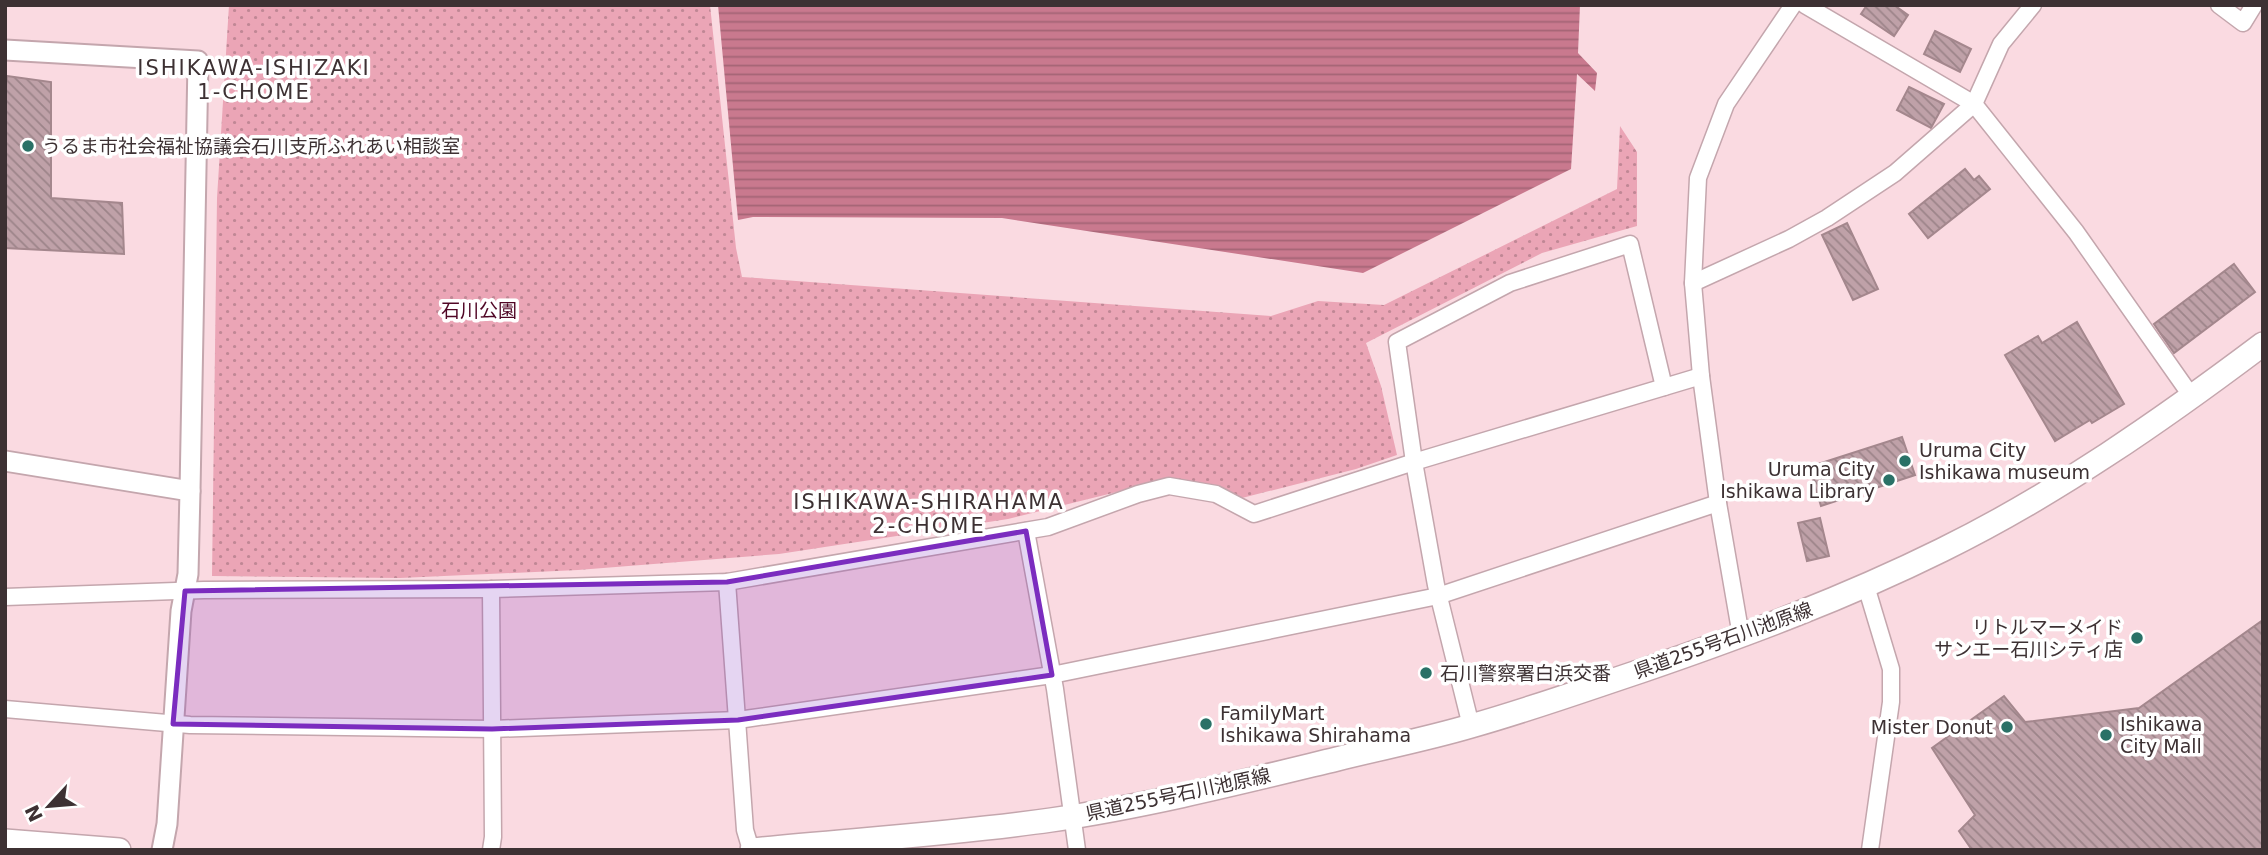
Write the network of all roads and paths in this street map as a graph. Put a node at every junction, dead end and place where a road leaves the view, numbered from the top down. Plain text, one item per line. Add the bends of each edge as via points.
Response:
1 (1793, 5) edge
2 (1805, 5) edge
3 (2033, 5) edge
4 (2219, 5) edge
5 (2254, 5) edge
6 (5, 50) edge
7 (1974, 104) junction
8 (1693, 283) junction
9 (2263, 344) edge
10 (1701, 376) junction
11 (1664, 387) junction
12 (2192, 397) junction
13 (5, 461) edge
14 (1414, 462) junction
15 (190, 491) junction
16 (1718, 503) junction
17 (1026, 531) junction
18 (727, 583) junction
19 (1866, 586) junction
20 (491, 589) junction
21 (185, 591) junction
22 (1438, 596) junction
23 (5, 597) edge
24 (1741, 636) junction
25 (1052, 675) junction
26 (5, 709) edge
27 (738, 720) junction
28 (173, 724) junction
29 (1471, 726) junction
30 (492, 729) junction
31 (1073, 816) junction
32 (5, 841) edge
33 (118, 850) edge
34 (162, 850) edge
35 (491, 850) edge
36 (751, 850) edge
37 (1077, 850) edge
38 (1870, 850) edge

1 - 8 street via 1726,104 1698,177
2 - 7 street
3 - 7 street via 2001,44
4 - 5 street via 2243,23
6 - 15 street via 198,61
7 - 8 street via 1895,173 1827,218
7 - 12 street via 2076,232
8 - 10 street
9 - 12 main road, 県道255号石川池原線
10 - 11 street
10 - 16 street
11 - 14 street
11 - 14 street via 1630,244 1510,283 1397,342
12 - 19 main road, 県道255号石川池原線 via 2019,508
13 - 15 street
14 - 17 street via 1254,514 1216,494 1169,486
14 - 22 street
15 - 21 street
16 - 22 street
16 - 24 street
17 - 18 street
17 - 25 street
18 - 20 street
18 - 27 street
19 - 24 main road, 県道255号石川池原線
19 - 38 street via 1891,669 1891,702
20 - 21 street
20 - 30 street
21 - 23 street
21 - 28 street
22 - 25 street
22 - 29 street
24 - 29 main road, 県道255号石川池原線
25 - 27 street
25 - 31 street
26 - 28 street
27 - 30 street
27 - 36 street via 745,830
28 - 30 street
28 - 34 street
29 - 31 main road, 県道255号石川池原線 via 1231,785
30 - 35 street
31 - 36 main road, 県道255号石川池原線
31 - 37 street
32 - 33 main road

